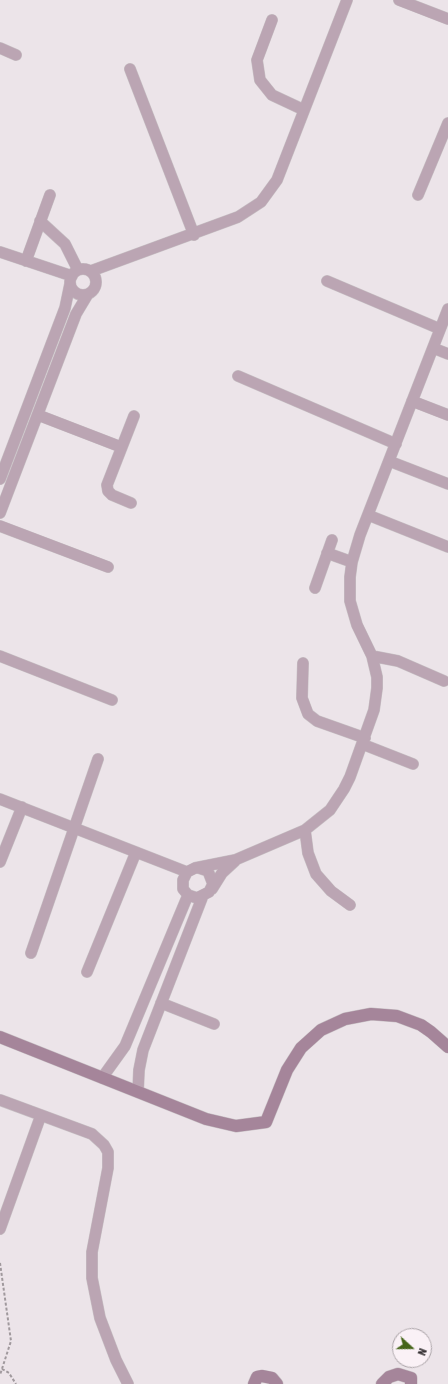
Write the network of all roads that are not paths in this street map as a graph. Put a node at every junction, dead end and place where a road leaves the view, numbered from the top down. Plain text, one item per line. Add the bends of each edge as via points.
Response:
1 (347, 0) edge
2 (399, 0) edge
3 (448, 19) edge
4 (272, 20) dead end
5 (0, 48) edge
6 (16, 55) dead end
7 (130, 69) dead end
8 (304, 110) junction
9 (448, 123) edge
10 (50, 195) dead end
11 (418, 195) dead end
12 (40, 221) junction
13 (194, 235) junction
14 (0, 252) edge
15 (26, 261) junction
16 (91, 271) junction
17 (73, 277) junction
18 (327, 281) dead end
19 (88, 294) junction
20 (448, 309) edge
21 (440, 329) junction
22 (433, 348) junction
23 (448, 354) edge
24 (238, 376) dead end
25 (412, 401) junction
26 (38, 415) junction
27 (448, 415) edge
28 (134, 416) dead end
29 (396, 444) junction
30 (121, 447) junction
31 (389, 461) junction
32 (5, 465) junction
33 (17, 470) junction
34 (0, 479) edge
35 (448, 484) edge
36 (131, 503) dead end
37 (0, 513) edge
38 (368, 515) junction
39 (0, 526) edge
40 (332, 540) dead end
41 (448, 547) edge
42 (327, 553) junction
43 (352, 562) junction
44 (108, 568) dead end
45 (315, 588) dead end
46 (0, 656) edge
47 (372, 656) junction
48 (303, 663) dead end
49 (444, 681) dead end
50 (112, 700) dead end
51 (364, 741) junction
52 (98, 758) dead end
53 (413, 764) dead end
54 (0, 799) edge
55 (22, 807) junction
56 (74, 828) junction
57 (305, 830) junction
58 (136, 852) junction
59 (235, 860) junction
60 (0, 862) edge
61 (199, 868) junction
62 (187, 872) junction
63 (212, 888) junction
64 (188, 895) junction
65 (202, 898) junction
66 (350, 905) dead end
67 (31, 953) dead end
68 (87, 972) dead end
69 (161, 1003) junction
70 (214, 1024) dead end
71 (130, 1034) junction
72 (0, 1037) edge
73 (146, 1041) junction
74 (448, 1048) edge
75 (102, 1078) junction
76 (138, 1092) junction
77 (0, 1100) edge
78 (41, 1115) junction
79 (0, 1229) edge
80 (128, 1384) edge
81 (254, 1384) edge
82 (277, 1384) edge
83 (382, 1384) edge
84 (411, 1384) edge

1 - 8 street
2 - 3 street
4 - 8 street via 257,60 260,80 272,95
5 - 6 street
7 - 13 street
8 - 13 street via 278,180 268,196 246,213
9 - 11 street
10 - 12 street
12 - 15 street
12 - 17 street via 65,244
13 - 16 street
14 - 15 street
15 - 17 street
16 - 17 street via 87,269
16 - 19 street via 96,278 96,285
17 - 19 street via 75,292
17 - 32 street via 65,308
18 - 21 street
19 - 26 street via 76,314
20 - 21 street
21 - 22 street
22 - 23 street
22 - 25 street
24 - 29 street
25 - 27 street
25 - 29 street
26 - 30 street
26 - 33 street
28 - 30 street
29 - 31 street
30 - 36 street via 107,488 112,495
31 - 35 street
31 - 38 street
32 - 33 street
32 - 34 street
33 - 37 street
38 - 41 street
38 - 43 street
39 - 44 street
40 - 42 street
42 - 43 street
42 - 45 street
43 - 47 street via 349,589 353,614
46 - 50 street
47 - 49 street via 398,661
47 - 51 street via 377,688 374,710
48 - 51 street via 302,698 308,714
51 - 53 street
51 - 57 street via 338,800
52 - 56 street
54 - 55 street
55 - 56 street
55 - 60 street
56 - 58 street
56 - 67 street
57 - 59 street
57 - 66 street via 308,852 316,874 331,891
58 - 62 street
58 - 68 street
59 - 61 street
59 - 63 street
61 - 62 street
61 - 63 street via 211,875
62 - 64 street via 182,884
63 - 65 street
64 - 65 street
64 - 71 street
65 - 69 street
69 - 70 street
69 - 73 street
71 - 73 street
71 - 75 street via 119,1056
72 - 75 street
73 - 76 street via 140,1060
74 - 76 street via 421,1025 397,1016 371,1014 345,1019 321,1030 301,1048 287,1070 266,1122 256,1124 236,1126 216,1123
75 - 76 street
77 - 78 street
78 - 79 street
78 - 80 street via 92,1134 108,1152 108,1168 92,1252 92,1278 100,1318
81 - 82 street via 257,1377 262,1376 272,1378
83 - 84 street via 389,1377 398,1374 411,1378

